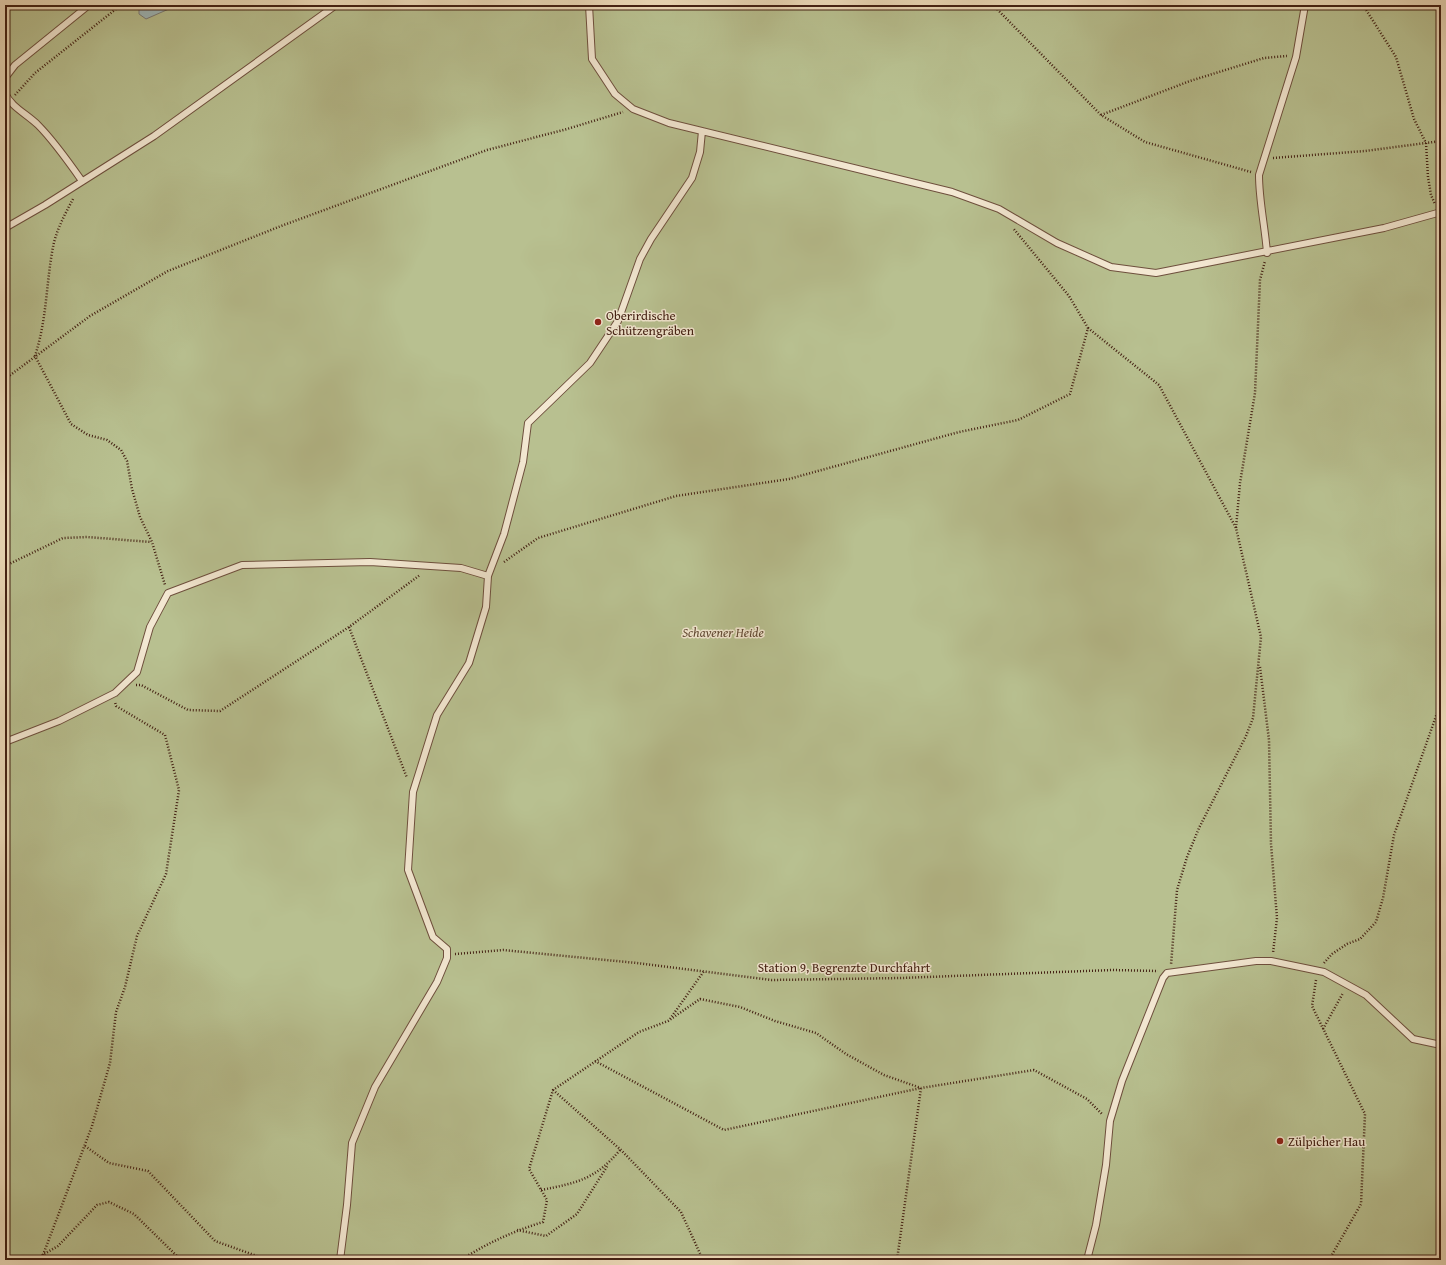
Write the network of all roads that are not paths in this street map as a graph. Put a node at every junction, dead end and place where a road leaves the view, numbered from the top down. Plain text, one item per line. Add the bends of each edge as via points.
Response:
1 (89, 5) edge
2 (336, 5) edge
3 (589, 5) edge
4 (1305, 5) edge
5 (5, 78) edge
6 (5, 92) edge
7 (702, 131) junction
8 (82, 181) junction
9 (1440, 212) edge
10 (5, 228) edge
11 (1266, 253) junction
12 (488, 576) junction
13 (5, 742) edge
14 (1441, 1045) edge
15 (340, 1260) edge
16 (1087, 1260) edge

1 - 5 lane via 15,65
2 - 8 lane via 154,136
3 - 7 lane via 592,59 615,94 633,109 669,123
4 - 11 lane via 1296,57 1259,175
6 - 8 lane via 8,100 38,125
7 - 11 lane via 952,192 999,209 1057,243 1112,267 1156,273
7 - 12 lane via 700,152 692,178 640,259 618,321 590,363 528,423 523,462 504,534
8 - 10 lane
9 - 11 lane via 1384,228
12 - 13 lane via 460,568 370,562 242,565 168,593 150,627 137,672 115,693 59,722
12 - 15 lane via 486,607 469,663 437,715 413,792 408,870 433,937 447,949 448,954 437,982 375,1087 352,1143
14 - 16 lane via 1413,1039 1366,995 1324,972 1271,961 1170,971 1163,978 1122,1081 1110,1121 1096,1225

